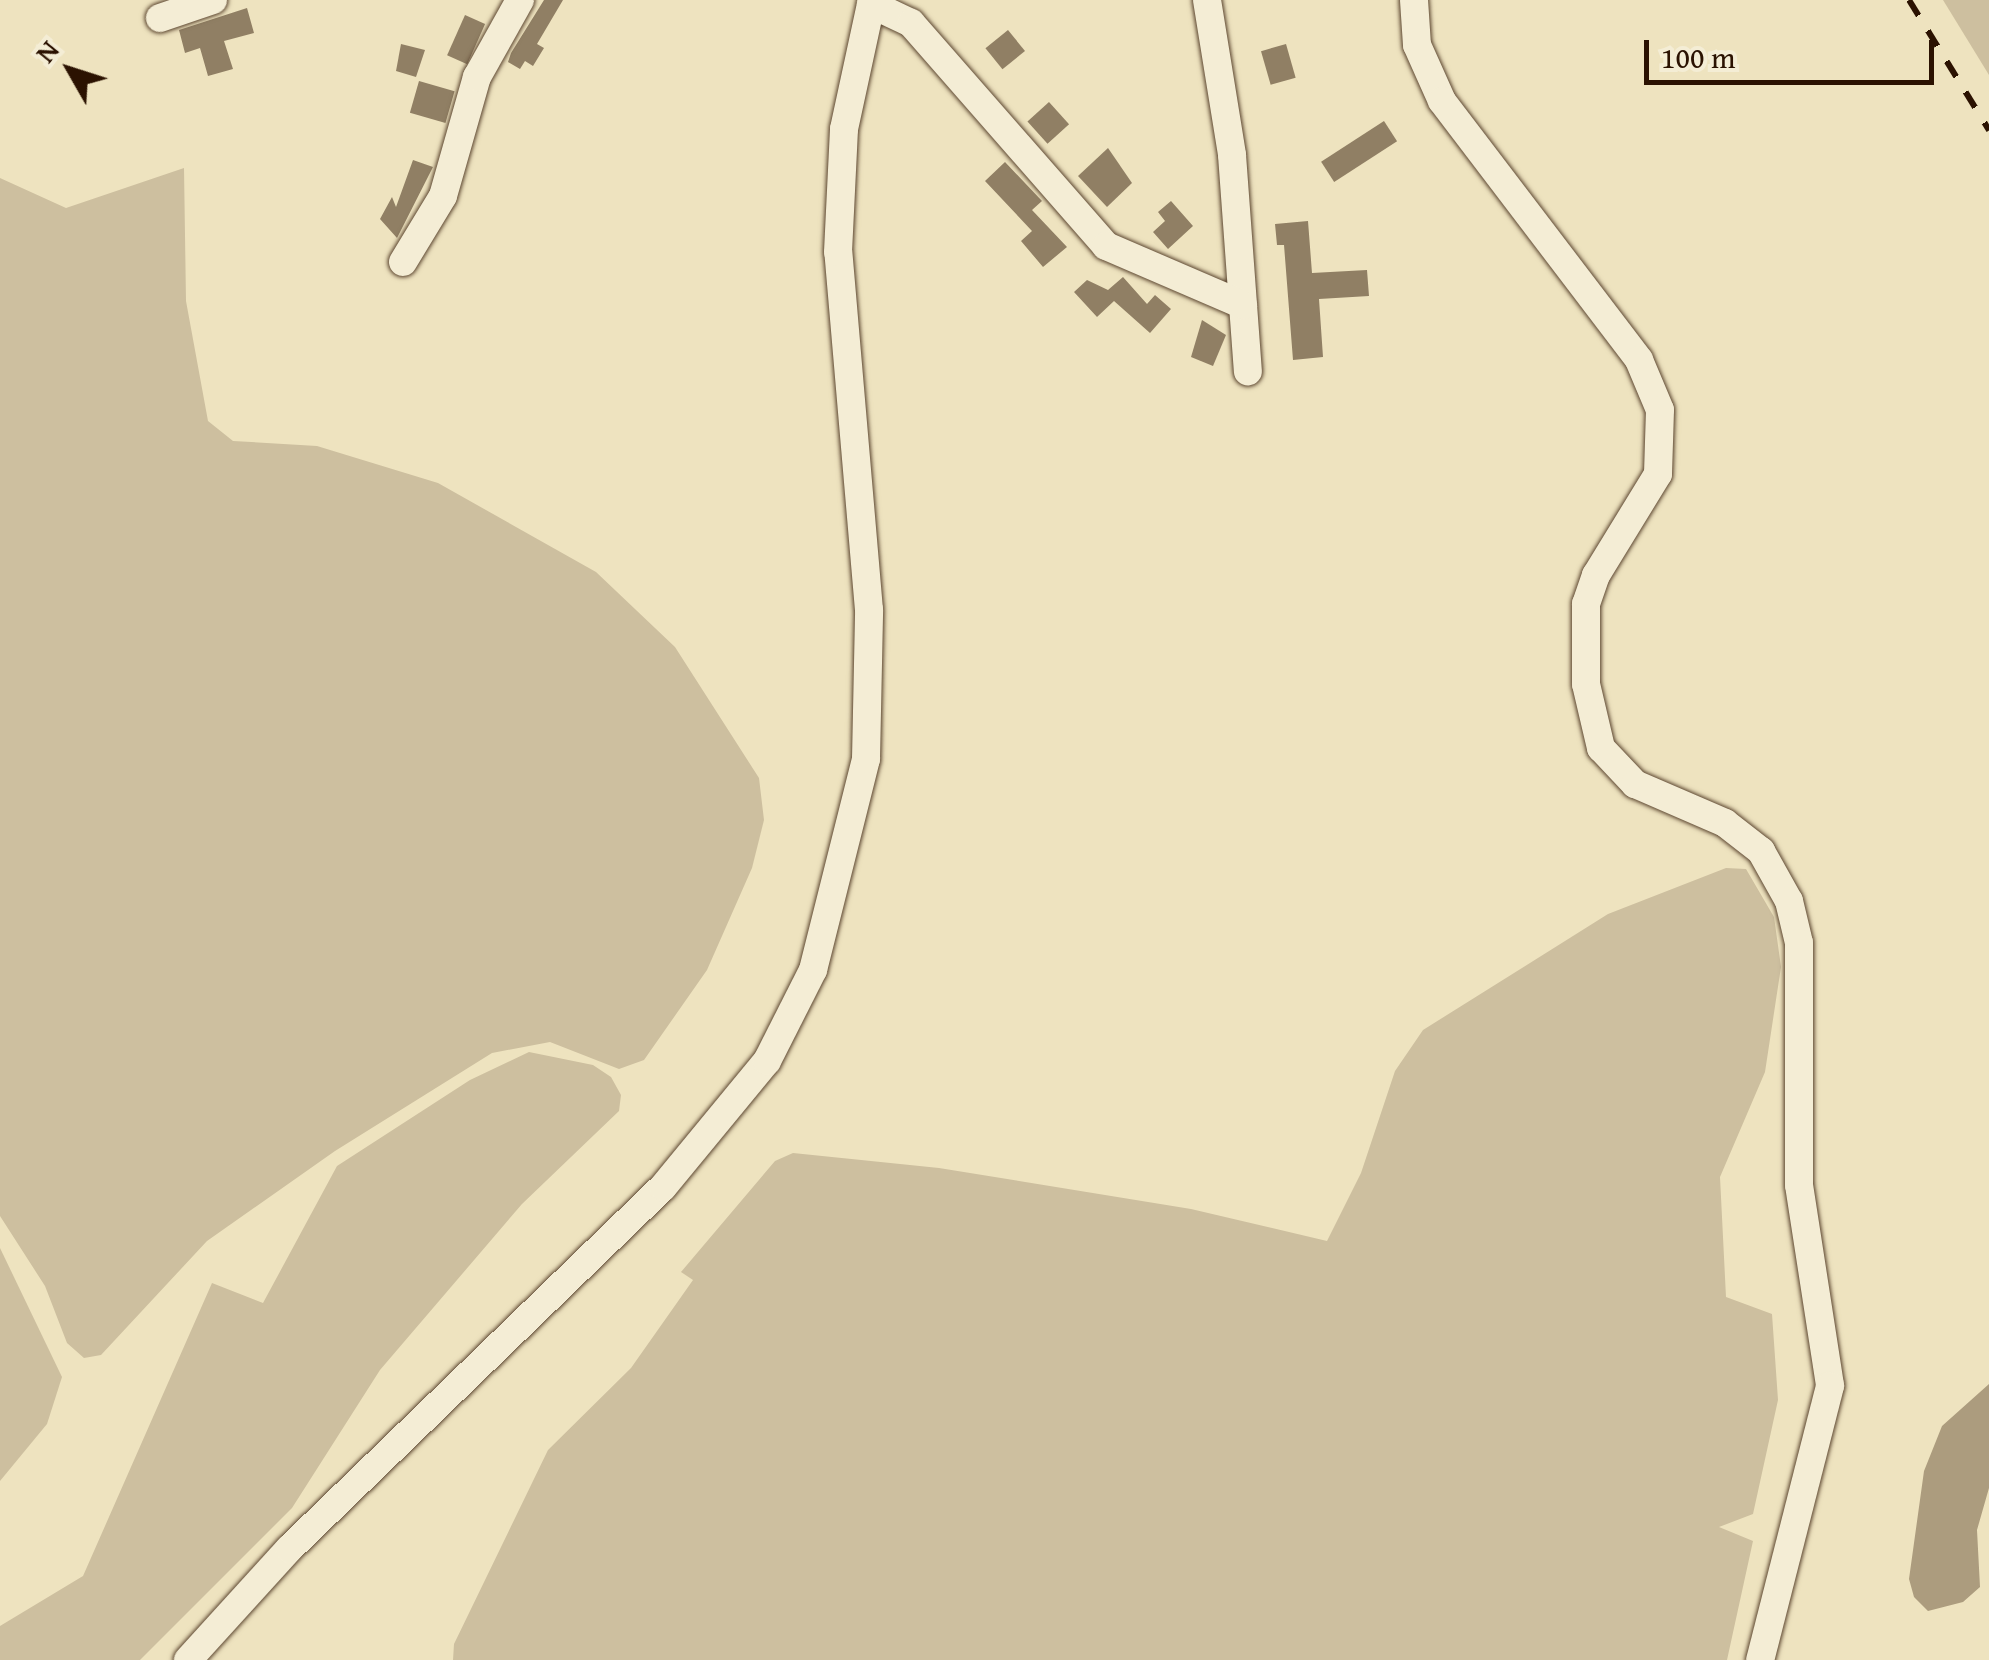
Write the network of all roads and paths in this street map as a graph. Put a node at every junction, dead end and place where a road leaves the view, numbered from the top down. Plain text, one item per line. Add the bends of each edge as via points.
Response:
1 (213, 0) edge
2 (520, 0) edge
3 (1208, 0) edge
4 (1414, 0) edge
5 (871, 2) edge
6 (160, 18) dead end
7 (402, 262) dead end
8 (1244, 305) junction
9 (1248, 372) dead end
10 (188, 1660) edge
11 (1760, 1660) edge

1 - 6 street
2 - 7 street via 477,77 443,196
3 - 8 street via 1232,155
4 - 11 street via 1417,45 1442,100 1617,330 1660,410 1658,474 1596,575 1586,604 1586,684 1601,748 1634,784 1725,823 1761,851 1789,901 1799,943 1799,1185 1830,1386
5 - 8 street via 911,23 1106,246
5 - 10 street via 844,130 838,252 869,610 866,759 813,970 767,1061 662,1188 289,1549
8 - 9 street

